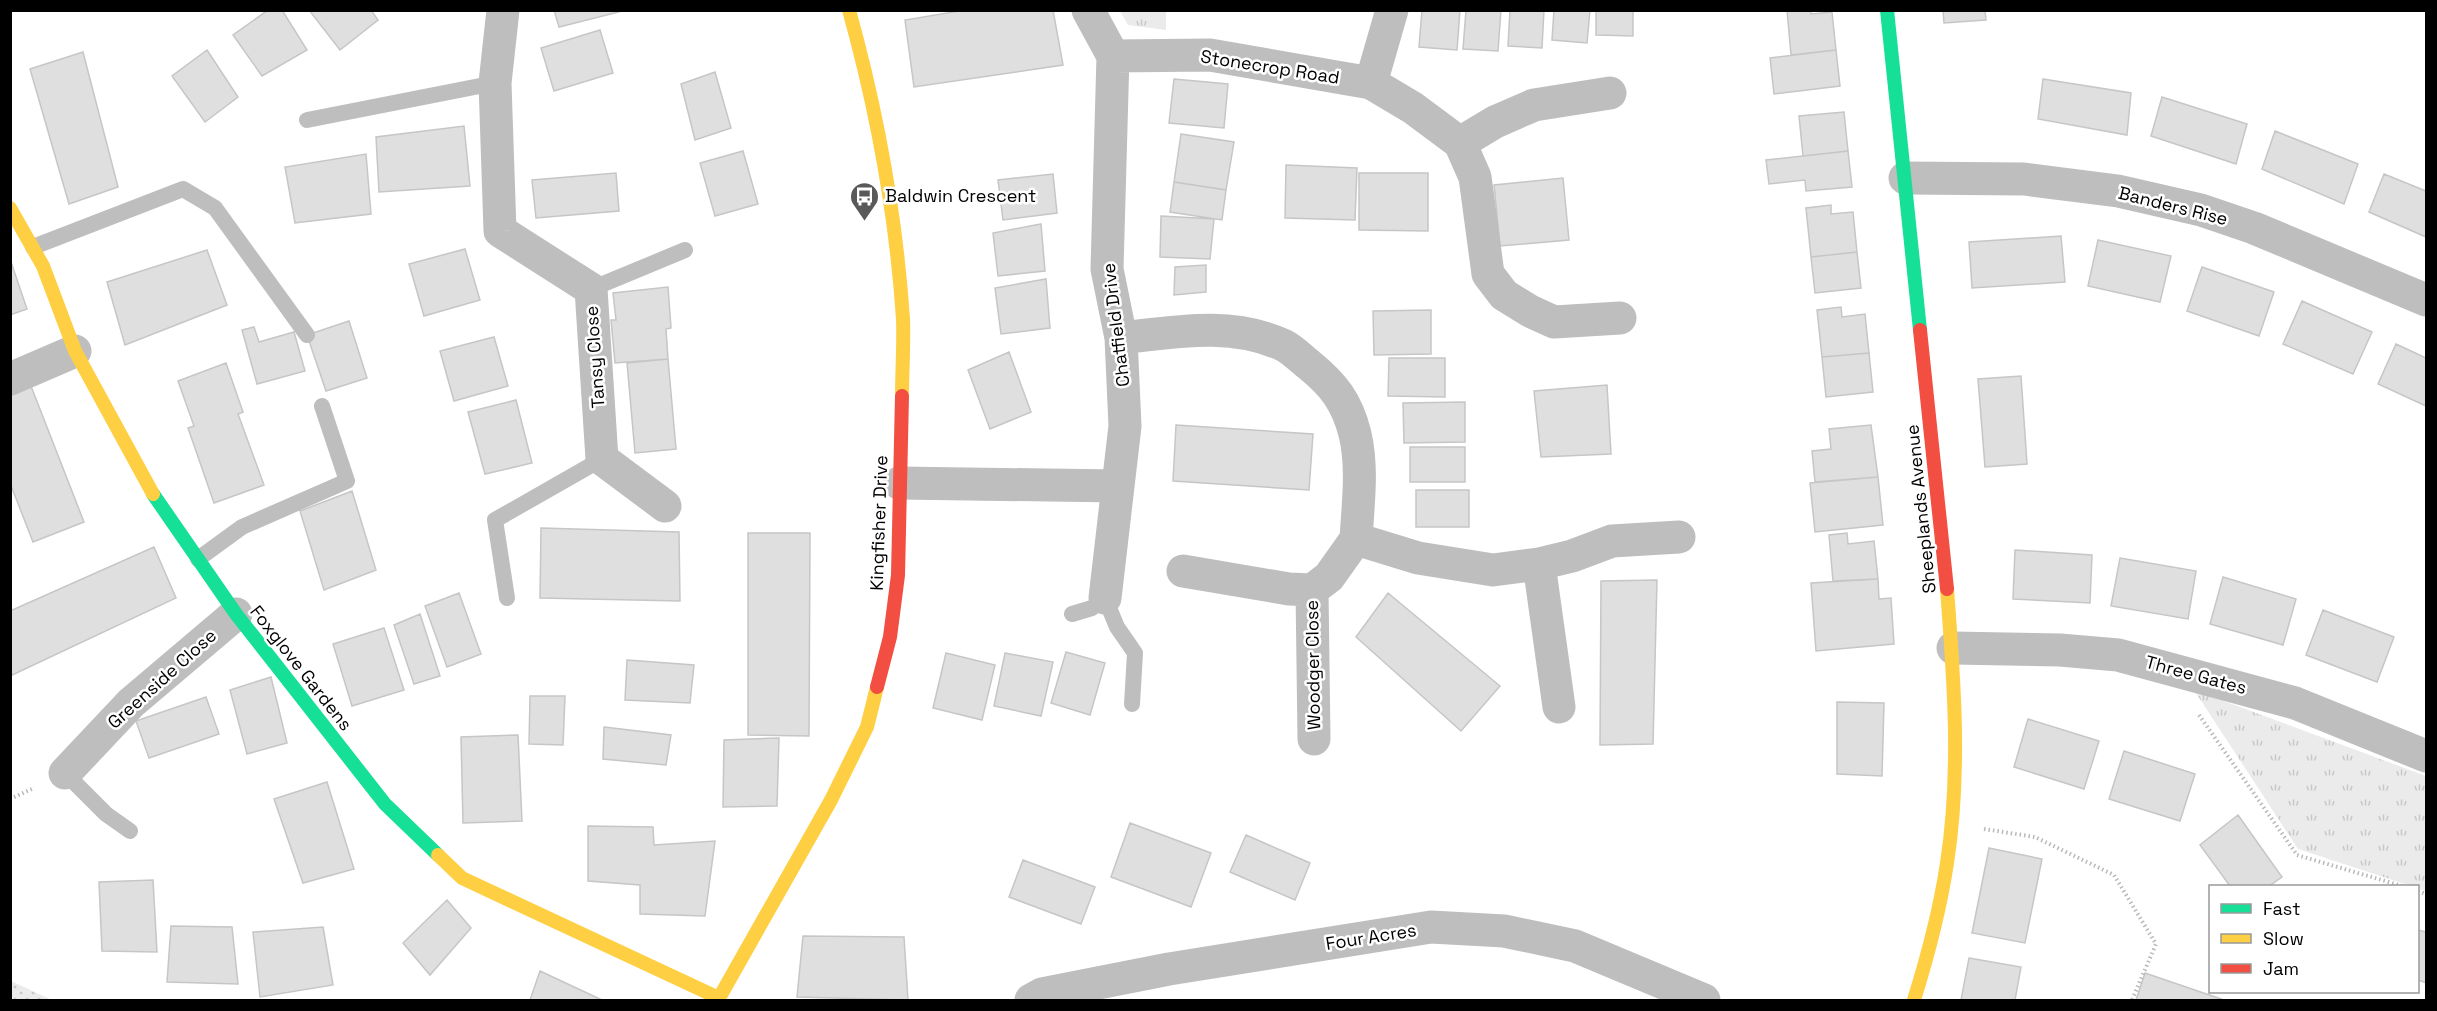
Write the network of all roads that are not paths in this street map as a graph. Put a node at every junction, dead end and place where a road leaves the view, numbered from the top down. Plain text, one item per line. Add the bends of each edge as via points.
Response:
1 (503, 10) edge
2 (849, 10) edge
3 (1088, 10) edge
4 (1392, 10) edge
5 (1887, 10) edge
6 (1113, 56) junction
7 (495, 83) junction
8 (1371, 83) junction
9 (1610, 93) dead end
10 (307, 120) dead end
11 (1460, 143) junction
12 (1905, 178) junction
13 (10, 208) edge
14 (33, 247) junction
15 (685, 250) dead end
16 (591, 289) junction
17 (2427, 300) edge
18 (1620, 318) dead end
19 (307, 335) dead end
20 (1121, 338) junction
21 (75, 351) junction
22 (10, 379) edge
23 (322, 406) dead end
24 (602, 459) junction
25 (899, 483) junction
26 (1118, 486) junction
27 (665, 506) dead end
28 (1679, 537) dead end
29 (1356, 539) junction
30 (198, 559) junction
31 (1539, 564) junction
32 (1183, 571) dead end
33 (1312, 590) junction
34 (507, 598) dead end
35 (1105, 598) junction
36 (236, 614) junction
37 (1072, 614) dead end
38 (1953, 648) junction
39 (1132, 704) dead end
40 (1559, 707) dead end
41 (1314, 740) dead end
42 (2427, 756) edge
43 (65, 773) joint
44 (130, 831) dead end
45 (718, 999) edge
46 (1031, 1000) edge
47 (1704, 1000) edge
48 (1914, 1000) edge

1 - 7 street, Tansy Close
2 - 25 street, Kingfisher Drive via 868,78 893,216 903,321
3 - 6 street
4 - 8 street
5 - 12 street, Sheeplands Avenue
6 - 8 street, Stonecrop Road via 1209,55
6 - 20 street, Chatfield Drive via 1107,269
7 - 10 lane
7 - 16 street, Tansy Close via 500,231
8 - 11 street, Stonecrop Road
9 - 11 street via 1534,105
11 - 18 street, Stonecrop Road via 1475,177 1488,274 1504,295 1554,322
12 - 17 street, Banders Rise via 2024,179 2118,191 2201,210
12 - 38 street, Sheeplands Avenue
13 - 14 street, Foxglove Gardens
14 - 19 lane via 183,189 215,208
14 - 21 street, Foxglove Gardens
15 - 16 lane
16 - 24 street, Tansy Close
20 - 26 street, Chatfield Drive via 1125,426
20 - 29 street via 1192,330 1239,331 1284,345 1319,373 1343,399 1355,435 1360,472
21 - 22 street
21 - 30 street, Foxglove Gardens via 153,494
23 - 30 lane via 347,481 242,527
24 - 27 street
24 - 34 lane via 495,520
25 - 26 street
25 - 45 street, Kingfisher Drive via 898,575 890,637 867,727 831,800
26 - 35 street, Chatfield Drive
28 - 31 street via 1612,542
29 - 31 street via 1418,558 1493,570
29 - 33 street, Woodger Close via 1329,577
30 - 36 street, Foxglove Gardens
31 - 40 street
32 - 33 street, Woodger Close
33 - 41 street, Woodger Close
35 - 37 lane via 1092,608
35 - 39 lane via 1117,627 1135,652
36 - 43 street, Greenside Close via 131,703
36 - 45 street, Foxglove Gardens via 385,804 462,878
38 - 42 street, Three Gates via 2118,655 2295,702
38 - 48 street, Sheeplands Avenue via 1956,764 1950,849
43 - 44 lane via 106,814
46 - 47 street, Four Acres via 1042,994 1169,969 1431,927 1504,931 1575,946

